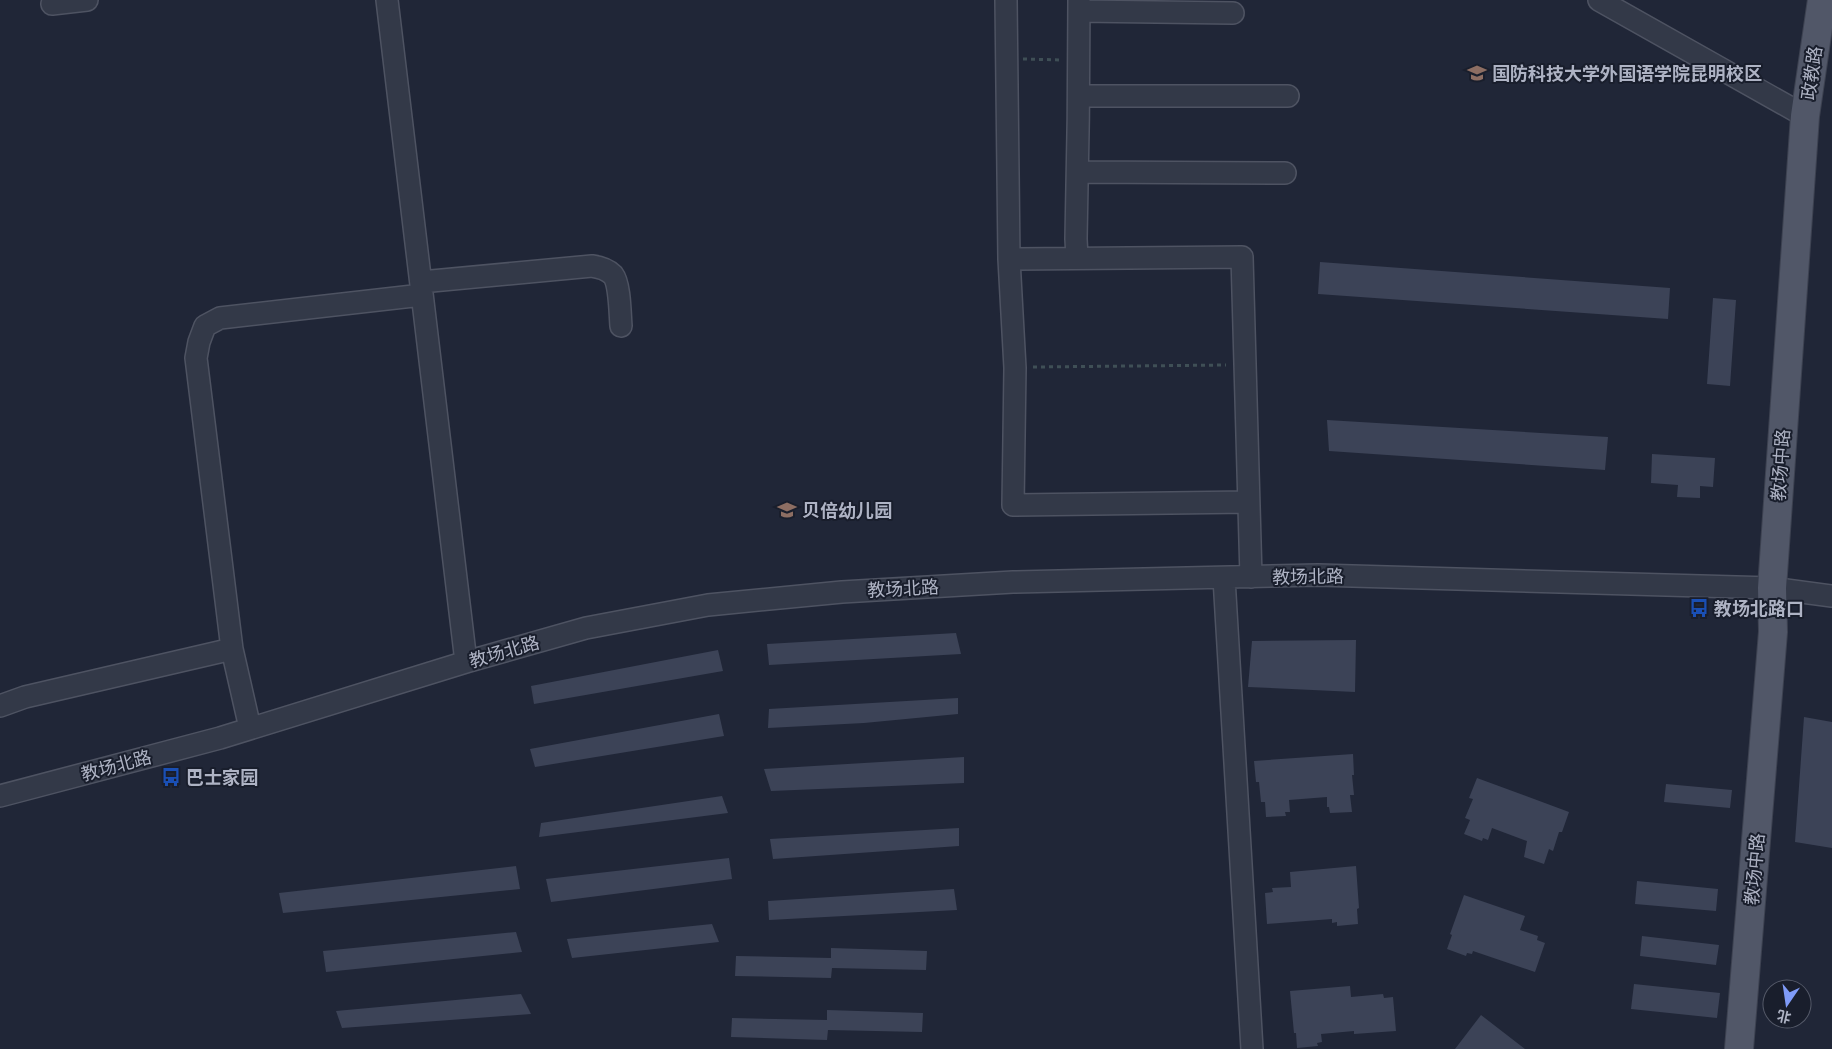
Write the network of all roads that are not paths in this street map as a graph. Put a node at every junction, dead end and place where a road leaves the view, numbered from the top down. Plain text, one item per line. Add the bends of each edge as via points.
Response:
1 (87, 0) edge
2 (387, 0) edge
3 (1006, 0) edge
4 (1599, 0) edge
5 (1822, 0) edge
6 (52, 4) dead end
7 (1079, 5) edge
8 (1233, 13) dead end
9 (1080, 96) junction
10 (1288, 96) dead end
11 (1805, 116) junction
12 (1078, 172) junction
13 (1285, 173) dead end
14 (1077, 258) junction
15 (1009, 259) junction
16 (422, 288) junction
17 (621, 326) dead end
18 (1248, 502) junction
19 (1251, 577) junction
20 (1224, 578) junction
21 (1772, 588) junction
22 (1832, 596) edge
23 (232, 649) junction
24 (466, 662) junction
25 (0, 706) edge
26 (250, 728) junction
27 (0, 796) edge
28 (1252, 1049) edge
29 (1739, 1049) edge

1 - 6 street
2 - 16 street
3 - 15 street
4 - 11 street
5 - 11 main road, 政教路
7 - 8 street
7 - 9 street
9 - 10 street
9 - 12 street
11 - 21 main road, 教场中路
12 - 13 street
12 - 14 street
14 - 15 street
14 - 18 street via 1242,257
15 - 18 street via 1015,368 1013,505
16 - 17 street via 600,267 614,276
16 - 23 street via 236,315 220,318 205,326 196,358
16 - 24 street
18 - 19 street
19 - 20 street, 教场北路
19 - 21 street, 教场北路 via 1318,575
20 - 24 street, 教场北路 via 1013,582 842,592 708,605 586,628
20 - 28 street
21 - 22 street, 教场北路
21 - 29 main road, 教场中路 via 1774,632
23 - 25 street via 25,697
23 - 26 street
24 - 26 street, 教场北路
26 - 27 street, 教场北路

